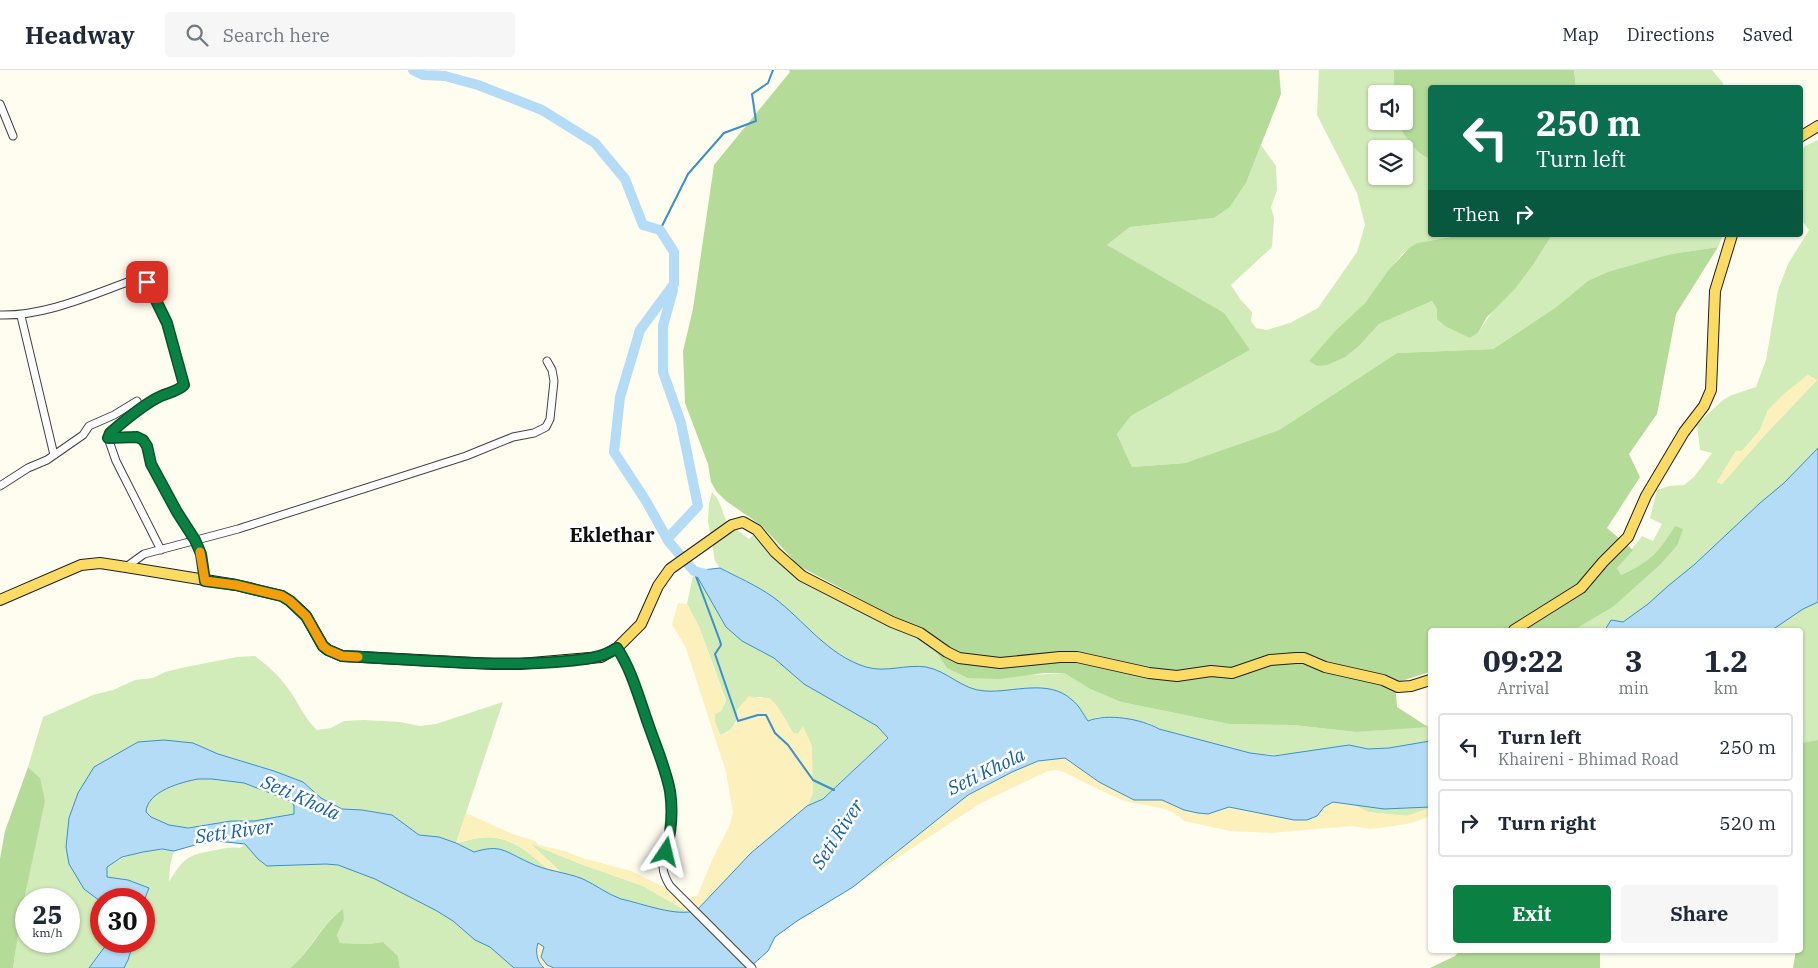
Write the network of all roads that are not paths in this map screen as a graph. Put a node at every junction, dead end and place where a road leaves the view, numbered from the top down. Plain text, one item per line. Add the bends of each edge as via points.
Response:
1 (0, 104) edge
2 (1818, 126) edge
3 (13, 136) dead end
4 (1803, 136) edge
5 (1731, 237) edge
6 (0, 315) edge
7 (21, 316) junction
8 (547, 361) dead end
9 (140, 409) junction
10 (108, 438) junction
11 (54, 455) junction
12 (0, 486) edge
13 (195, 540) junction
14 (161, 550) junction
15 (126, 567) junction
16 (205, 581) junction
17 (0, 600) edge
18 (1517, 628) edge
19 (617, 648) junction
20 (1428, 681) edge
21 (752, 968) edge

1 - 3 street
2 - 4 main road
5 - 18 main road via 1715,291 1708,400 1684,432 1646,496 1628,537 1581,588
6 - 7 street
7 - 9 street via 134,280 147,282 167,323 184,385
7 - 11 street
8 - 13 street via 554,381 550,419 546,427 466,456
9 - 10 street
9 - 11 street via 137,402 89,426 83,435
10 - 13 street via 137,437 143,440 151,464
10 - 14 street via 116,461
11 - 12 street
13 - 14 street
13 - 16 street via 201,554
14 - 15 street via 144,554
15 - 16 main road
15 - 17 main road via 100,563 81,565
16 - 19 main road via 282,596 306,616 323,646 342,656 520,664 601,657
19 - 20 main road via 641,624 662,578 670,569 732,525 743,522 752,526 802,576 920,633 959,658 1000,663 1077,657 1176,676 1204,671 1232,673 1270,660 1304,658 1324,667 1383,680 1398,687
19 - 21 street via 634,683 670,791 670,838 663,870 670,886

